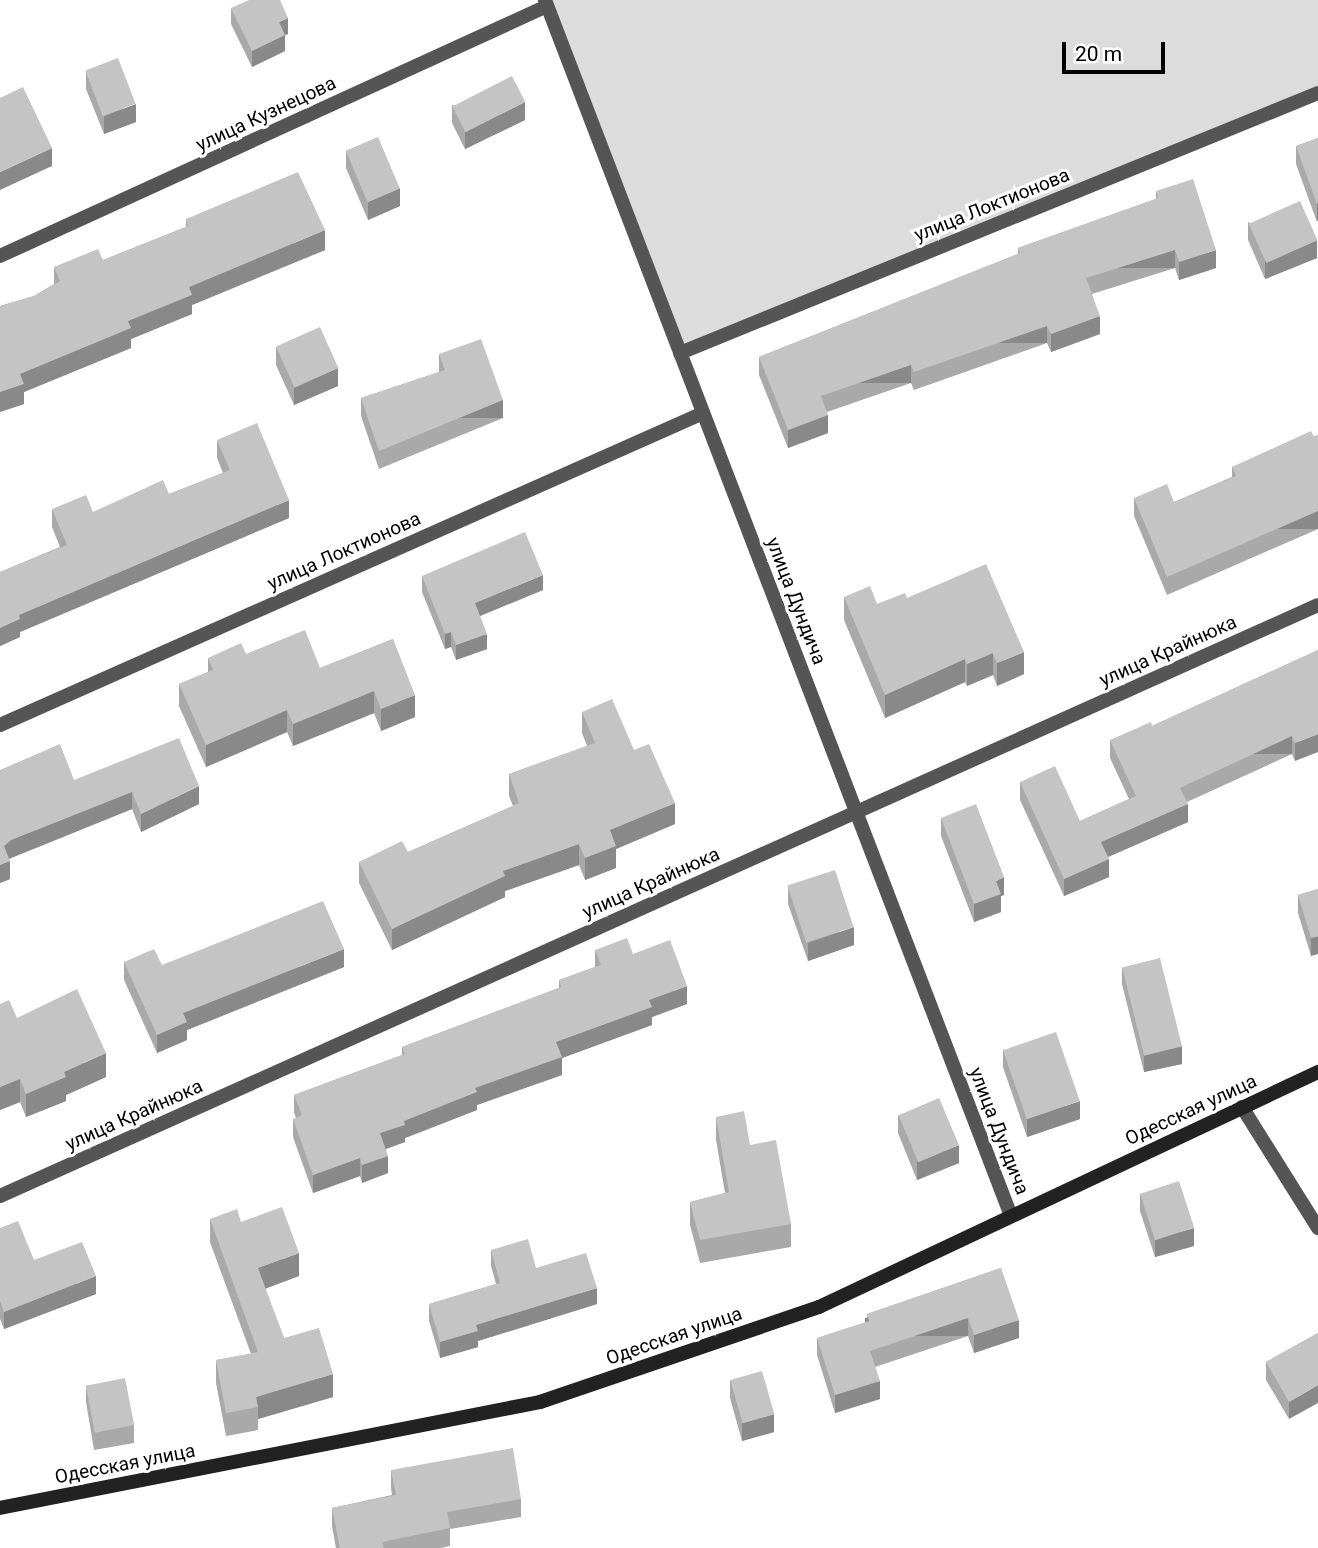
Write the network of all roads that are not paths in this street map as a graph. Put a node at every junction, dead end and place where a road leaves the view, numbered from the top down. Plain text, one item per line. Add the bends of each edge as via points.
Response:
1 (546, 3) edge
2 (1318, 93) edge
3 (0, 256) edge
4 (680, 353) junction
5 (703, 412) junction
6 (1318, 605) edge
7 (0, 725) edge
8 (856, 812) junction
9 (1318, 1072) edge
10 (1242, 1107) junction
11 (0, 1196) edge
12 (1011, 1216) junction
13 (1318, 1228) edge
14 (0, 1508) edge

1 - 3 street, улица Кузнецова
1 - 4 street, улица Дундича
2 - 4 street, улица Локтионова
4 - 5 street, улица Дундича
5 - 7 street, улица Локтионова
5 - 8 street, улица Дундича
6 - 8 street, улица Крайнюка
8 - 11 street, улица Крайнюка
8 - 12 street, улица Дундича
9 - 10 main road, Одесская улица
10 - 12 main road, Одесская улица
10 - 13 street
12 - 14 main road, Одесская улица via 819,1307 540,1402

